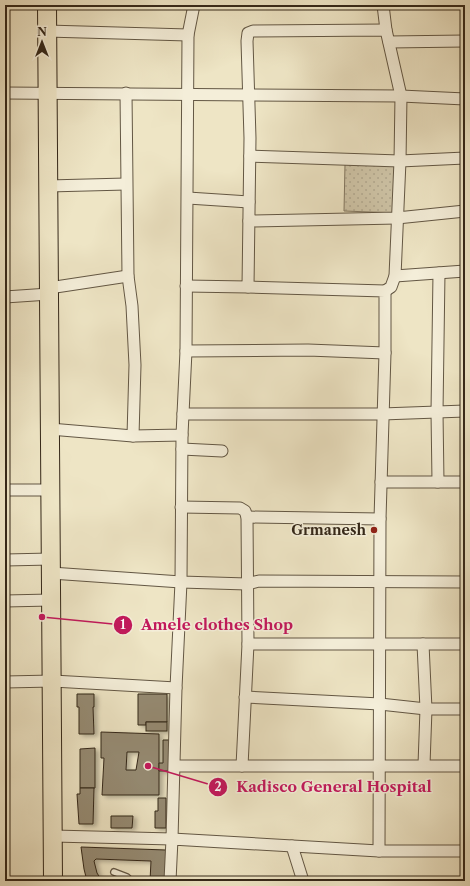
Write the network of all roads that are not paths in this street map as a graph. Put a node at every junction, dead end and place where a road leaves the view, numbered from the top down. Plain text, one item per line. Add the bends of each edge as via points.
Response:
1 (47, 5) edge
2 (194, 5) edge
3 (384, 5) edge
4 (386, 30) junction
5 (47, 32) junction
6 (188, 35) junction
7 (465, 41) edge
8 (389, 42) junction
9 (47, 92) junction
10 (5, 93) edge
11 (126, 93) junction
12 (187, 94) junction
13 (248, 96) junction
14 (401, 96) junction
15 (465, 99) edge
16 (250, 156) junction
17 (465, 158) edge
18 (400, 161) junction
19 (126, 184) junction
20 (48, 186) junction
21 (188, 198) junction
22 (249, 202) junction
23 (465, 211) edge
24 (397, 218) junction
25 (249, 221) junction
26 (465, 271) edge
27 (439, 273) junction
28 (128, 276) junction
29 (395, 276) junction
30 (186, 286) junction
31 (248, 287) junction
32 (49, 291) junction
33 (385, 291) junction
34 (5, 297) edge
35 (186, 350) junction
36 (385, 353) junction
37 (465, 411) edge
38 (437, 412) junction
39 (183, 414) junction
40 (382, 414) junction
41 (50, 429) junction
42 (182, 435) junction
43 (133, 436) junction
44 (182, 450) junction
45 (222, 450) dead end
46 (381, 482) junction
47 (438, 482) junction
48 (465, 482) edge
49 (5, 490) edge
50 (51, 490) junction
51 (180, 507) junction
52 (247, 517) junction
53 (380, 519) junction
54 (5, 560) edge
55 (51, 566) junction
56 (180, 582) junction
57 (465, 582) edge
58 (380, 583) junction
59 (247, 584) junction
60 (51, 600) junction
61 (5, 601) edge
62 (248, 644) junction
63 (379, 644) junction
64 (423, 644) junction
65 (465, 644) edge
66 (53, 681) junction
67 (5, 682) edge
68 (176, 688) junction
69 (245, 697) junction
70 (380, 704) junction
71 (465, 708) edge
72 (426, 709) junction
73 (378, 765) junction
74 (424, 765) junction
75 (175, 766) junction
76 (242, 766) junction
77 (465, 766) edge
78 (54, 836) junction
79 (172, 839) junction
80 (292, 846) junction
81 (379, 851) junction
82 (465, 851) edge
83 (114, 872) dead end
84 (53, 881) edge
85 (131, 881) edge
86 (170, 881) edge
87 (302, 881) edge

1 - 5 main road
2 - 6 street
3 - 4 street
4 - 8 street
4 - 13 street via 248,33
5 - 6 street
5 - 9 main road
6 - 12 street
7 - 8 street
8 - 14 street
9 - 10 street
9 - 11 street
9 - 20 main road
11 - 12 street
11 - 19 street
12 - 13 street
12 - 21 street
13 - 14 street
13 - 16 street
14 - 15 street
14 - 18 street
16 - 18 street
16 - 22 street
17 - 18 street
18 - 24 street
19 - 20 street
19 - 28 street
20 - 32 main road
21 - 22 street
21 - 30 street
22 - 25 street
23 - 24 street
24 - 25 street
24 - 29 street
25 - 31 street
26 - 27 street
27 - 29 street
27 - 38 street
28 - 32 street
28 - 43 street via 135,365
29 - 33 street via 392,287
30 - 31 street
30 - 35 street
31 - 33 street
32 - 34 street
32 - 41 main road
33 - 36 street
35 - 36 street
35 - 39 street
36 - 40 street
37 - 38 street
38 - 40 street
38 - 47 street
39 - 40 street
39 - 42 street
40 - 46 street
41 - 43 street
41 - 50 main road
42 - 43 street
42 - 44 street
44 - 45 street
44 - 51 street
46 - 47 street
46 - 53 street
47 - 48 street
49 - 50 street
50 - 55 main road
51 - 52 street via 240,508 245,510
51 - 56 street
52 - 53 street
52 - 59 street
53 - 58 street
54 - 55 street
55 - 56 street
55 - 60 main road
56 - 59 street
56 - 68 street
57 - 58 street
58 - 59 street via 259,581
58 - 63 street
59 - 62 street
60 - 61 street
60 - 66 main road
62 - 63 street
62 - 69 street
63 - 64 street
63 - 70 street
64 - 65 street
64 - 72 street
66 - 67 street
66 - 68 street
66 - 78 main road
68 - 75 street
69 - 70 street
69 - 76 street
70 - 72 street
70 - 73 street
71 - 72 street
72 - 74 street
73 - 74 street
73 - 76 street
73 - 81 street
74 - 77 street
75 - 76 street
75 - 79 street
78 - 79 street
78 - 84 main road
79 - 80 street
79 - 86 street
80 - 81 street
80 - 87 street
81 - 82 street
83 - 85 lane

